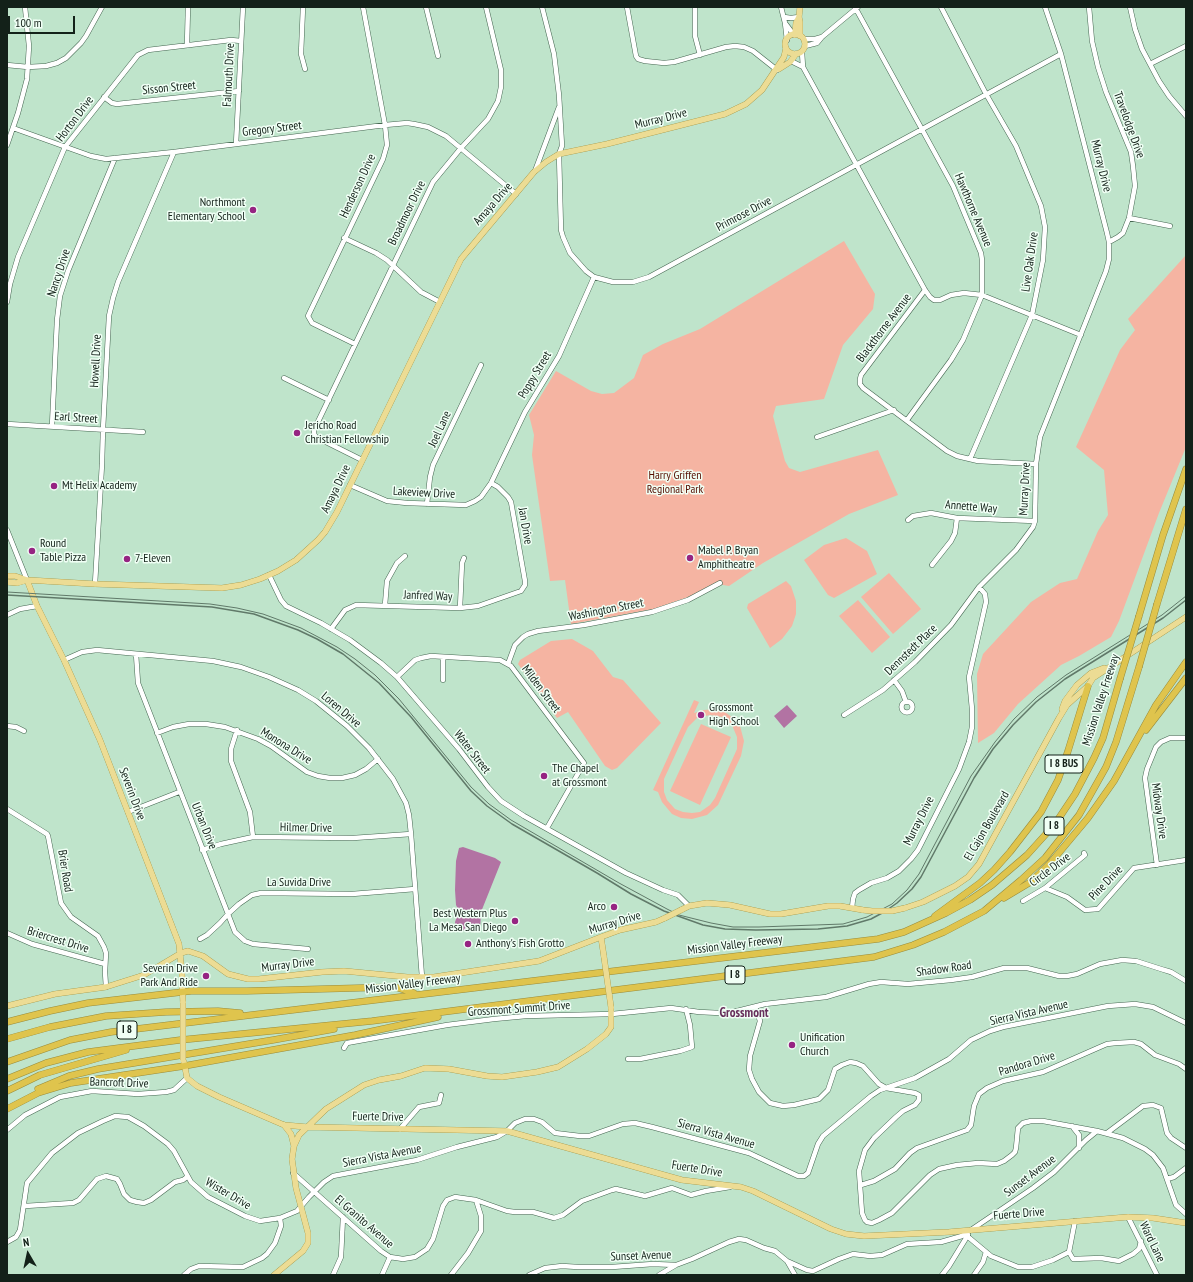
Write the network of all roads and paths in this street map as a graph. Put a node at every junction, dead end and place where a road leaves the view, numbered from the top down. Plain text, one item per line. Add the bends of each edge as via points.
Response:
1 (25, 7) edge
2 (102, 7) edge
3 (188, 7) edge
4 (242, 7) edge
5 (303, 7) edge
6 (363, 7) edge
7 (426, 7) edge
8 (486, 7) edge
9 (542, 7) edge
10 (627, 7) edge
11 (695, 7) edge
12 (781, 7) edge
13 (800, 7) edge
14 (941, 7) edge
15 (1045, 7) edge
16 (1089, 7) edge
17 (1130, 7) edge
18 (857, 8) edge
19 (799, 16) junction
20 (784, 17) junction
21 (785, 24) junction
22 (798, 36) junction
23 (822, 37) junction
24 (787, 40) junction
25 (241, 41) junction
26 (187, 45) junction
27 (1186, 46) edge
28 (786, 48) junction
29 (801, 51) junction
30 (1061, 54) junction
31 (700, 55) junction
32 (438, 56) dead end
33 (791, 61) junction
34 (1150, 64) junction
35 (7, 65) edge
36 (28, 67) junction
37 (803, 67) junction
38 (305, 69) dead end
39 (777, 70) junction
40 (239, 91) junction
41 (986, 94) junction
42 (104, 97) junction
43 (560, 105) junction
44 (1186, 116) edge
45 (385, 125) junction
46 (13, 128) junction
47 (923, 129) junction
48 (236, 144) junction
49 (7, 145) edge
50 (65, 147) junction
51 (461, 148) junction
52 (174, 152) junction
53 (559, 154) junction
54 (115, 158) junction
55 (857, 165) junction
56 (534, 172) junction
57 (516, 194) junction
58 (1129, 218) junction
59 (1170, 226) dead end
60 (344, 238) junction
61 (1109, 242) junction
62 (394, 266) junction
63 (594, 277) junction
64 (925, 290) junction
65 (982, 295) junction
66 (7, 302) edge
67 (440, 302) junction
68 (1032, 315) junction
69 (1081, 335) junction
70 (355, 344) junction
71 (481, 365) dead end
72 (284, 378) dead end
73 (329, 400) junction
74 (894, 410) junction
75 (907, 420) junction
76 (7, 424) edge
77 (52, 426) junction
78 (102, 429) junction
79 (143, 432) dead end
80 (817, 437) dead end
81 (970, 459) junction
82 (362, 460) junction
83 (1036, 464) junction
84 (1186, 469) edge
85 (491, 483) junction
86 (350, 485) junction
87 (427, 504) junction
88 (1186, 509) edge
89 (957, 518) junction
90 (908, 520) dead end
91 (1035, 521) junction
92 (7, 530) edge
93 (405, 556) dead end
94 (464, 558) dead end
95 (932, 565) dead end
96 (269, 575) junction
97 (7, 576) edge
98 (28, 580) junction
99 (525, 581) joint
100 (7, 582) edge
101 (720, 583) dead end
102 (95, 584) junction
103 (979, 587) junction
104 (385, 605) junction
105 (37, 606) junction
106 (460, 608) junction
107 (7, 615) edge
108 (1186, 617) edge
109 (331, 629) junction
110 (136, 654) junction
111 (443, 657) junction
112 (64, 660) junction
113 (1186, 662) edge
114 (508, 664) junction
115 (1108, 668) junction
116 (397, 677) junction
117 (1186, 678) edge
118 (443, 680) dead end
119 (894, 680) junction
120 (1088, 686) junction
121 (906, 702) dead end
122 (844, 715) dead end
123 (1059, 718) junction
124 (7, 726) edge
125 (237, 730) junction
126 (24, 731) dead end
127 (157, 733) junction
128 (1186, 738) edge
129 (1137, 740) junction
130 (378, 759) junction
131 (179, 792) junction
132 (7, 809) edge
133 (128, 812) junction
134 (547, 828) junction
135 (411, 834) junction
136 (252, 837) junction
137 (202, 850) junction
138 (1084, 853) dead end
139 (1186, 860) edge
140 (1157, 865) junction
141 (1045, 888) junction
142 (415, 889) junction
143 (1023, 901) dead end
144 (689, 906) junction
145 (852, 908) junction
146 (984, 911) junction
147 (228, 914) junction
148 (925, 923) junction
149 (7, 933) edge
150 (601, 937) junction
151 (200, 939) dead end
152 (308, 950) dead end
153 (180, 953) junction
154 (105, 964) junction
155 (422, 977) junction
156 (1186, 981) edge
157 (106, 987) junction
158 (183, 991) junction
159 (418, 994) junction
160 (7, 1006) edge
161 (754, 1007) junction
162 (476, 1008) junction
163 (686, 1010) junction
164 (699, 1012) joint
165 (252, 1014) junction
166 (612, 1014) junction
167 (7, 1022) edge
168 (372, 1022) junction
169 (1186, 1023) edge
170 (33, 1031) junction
171 (7, 1036) edge
172 (7, 1039) edge
173 (151, 1044) junction
174 (344, 1048) dead end
175 (628, 1059) dead end
176 (7, 1062) edge
177 (184, 1063) junction
178 (1186, 1069) edge
179 (187, 1078) junction
180 (7, 1079) edge
181 (886, 1088) junction
182 (7, 1091) edge
183 (441, 1095) dead end
184 (7, 1108) edge
185 (284, 1125) junction
186 (1072, 1126) junction
187 (307, 1127) junction
188 (400, 1129) junction
189 (7, 1130) edge
190 (507, 1131) junction
191 (1097, 1131) junction
192 (1107, 1133) junction
193 (294, 1146) junction
194 (1079, 1148) junction
195 (1186, 1148) edge
196 (1186, 1168) edge
197 (294, 1173) junction
198 (187, 1177) junction
199 (1167, 1179) junction
200 (861, 1185) junction
201 (741, 1187) junction
202 (314, 1192) junction
203 (476, 1200) junction
204 (25, 1206) junction
205 (301, 1207) junction
206 (1186, 1214) edge
207 (343, 1217) junction
208 (1128, 1217) junction
209 (280, 1218) junction
210 (1075, 1221) junction
211 (1186, 1223) edge
212 (970, 1229) junction
213 (967, 1236) junction
214 (1141, 1241) junction
215 (7, 1242) edge
216 (986, 1252) junction
217 (1069, 1252) junction
218 (390, 1257) junction
219 (787, 1261) junction
220 (676, 1265) junction
221 (537, 1273) edge
222 (184, 1275) edge
223 (274, 1275) edge
224 (333, 1275) edge
225 (382, 1275) edge
226 (451, 1275) edge
227 (529, 1275) edge
228 (659, 1275) edge
229 (795, 1275) edge
230 (942, 1275) edge
231 (974, 1275) edge
232 (1157, 1275) edge

1 - 36 street
2 - 36 street via 86,36 69,56 46,66
3 - 26 street
4 - 25 street, Falmouth Drive
5 - 38 street via 301,54
6 - 45 street, Henderson Drive
7 - 32 street
8 - 51 street, Broadmoor Drive via 501,70 501,87 498,101 488,119
9 - 43 street, Primrose Drive via 554,54
10 - 31 street via 638,59 645,62 669,63
11 - 31 street via 695,36
12 - 20 street
13 - 19 main road
14 - 41 street, Live Oak Drive
15 - 30 street, Murray Drive
16 - 58 street, Travelodge Drive via 1092,41 1098,67 1131,152 1134,186
17 - 34 street via 1142,49
18 - 23 street
18 - 47 street, Hawthorne Avenue
19 - 20 street
19 - 22 main road
20 - 21 street
21 - 22 street
21 - 24 street
22 - 23 street via 815,39
22 - 24 main road via 790,36
22 - 29 main road
23 - 29 street via 817,43
24 - 28 main road
25 - 26 street, Horton Drive
25 - 40 street, Falmouth Drive
26 - 42 street, Horton Drive via 141,53
27 - 34 street
28 - 29 main road via 789,52
28 - 39 main road
29 - 33 main road
29 - 37 street, Blackthorne Avenue
30 - 41 street, Primrose Drive
30 - 61 street, Murray Drive
31 - 39 street via 726,47 740,46 753,51
33 - 37 street
33 - 39 main road
34 - 44 street via 1169,96
35 - 36 street
36 - 46 street
37 - 55 street, Blackthorne Avenue
39 - 53 main road, Murray Drive via 762,90 746,104 725,114
40 - 42 street, Sisson Street via 117,104
40 - 48 street, Falmouth Drive
41 - 47 street, Primrose Drive
41 - 68 street, Live Oak Drive via 1016,146 1042,212 1045,244
42 - 50 street, Horton Drive
43 - 53 street, Primrose Drive via 562,146
43 - 56 street, Primrose Drive
45 - 48 street, Gregory Street
45 - 51 street, Gregory Street via 407,123 428,127 446,136
45 - 60 street, Henderson Drive via 387,144 383,159
46 - 49 street
46 - 50 street, Gregory Street
47 - 55 street, Primrose Drive
47 - 65 street, Hawthorne Avenue via 954,186 981,253
48 - 52 street, Gregory Street
50 - 54 street, Gregory Street via 96,157
50 - 66 street, Horton Drive via 18,257
51 - 57 street, Gregory Street
51 - 62 street, Broadmoor Drive via 433,182
52 - 54 street, Gregory Street
52 - 78 street, Howell Drive via 112,298
53 - 56 main road, Amaya Drive
53 - 63 street, Primrose Drive via 561,230 570,253
54 - 77 street, Nancy Drive via 60,296
55 - 63 street, Primrose Drive via 649,277 620,283
55 - 64 street, Blackthorne Avenue
56 - 57 main road, Amaya Drive
57 - 67 main road, Amaya Drive via 461,259
58 - 59 street
58 - 61 street, Travelodge Drive via 1123,233
60 - 62 street via 376,253
60 - 70 street, Henderson Drive via 308,318 312,323
61 - 69 street, Murray Drive via 1110,255 1106,271
62 - 67 street via 421,292
62 - 70 street, Broadmoor Drive
63 - 85 street, Poppy Street via 559,356 516,428
64 - 65 street via 934,300 964,293
64 - 74 street, Blackthorne Avenue via 861,375 860,384 863,388
65 - 68 street
65 - 75 street, Hawthorne Avenue via 963,340
67 - 82 main road, Amaya Drive
68 - 69 street
68 - 81 street, Live Oak Drive
69 - 83 street, Murray Drive via 1040,437
70 - 73 street, Broadmoor Drive
71 - 87 street, Joel Lane via 433,465
72 - 73 street
73 - 82 street, Broadmoor Drive via 314,434
74 - 75 street, Blackthorne Avenue
74 - 80 street
75 - 81 street, Blackthorne Avenue via 947,451
76 - 77 street, Earl Street
77 - 78 street, Earl Street
78 - 79 street, Earl Street
78 - 102 street, Howell Drive
81 - 83 street, Blackthorne Avenue
82 - 86 main road, Amaya Drive
83 - 91 street, Murray Drive
84 - 148 highway, Mission Valley Freeway / I 8, bridge via 1163,535 1103,738 1076,794 1055,824 1027,855 992,885 970,900
85 - 87 street, Lakeview Drive via 481,497 469,504
85 - 99 street, Jan Drive via 511,502
86 - 87 street, Lakeview Drive via 387,501
86 - 96 main road, Amaya Drive via 337,512 318,540 296,560
88 - 146 highway, I 8, bridge via 1116,742 1095,788 1079,815 1045,858
89 - 90 street, Annette Way via 926,513
89 - 91 street, Annette Way
89 - 95 street via 951,541
91 - 103 street, Murray Drive via 1016,550
92 - 98 street, Severin Drive
93 - 104 street via 397,563 387,581
94 - 106 street
96 - 102 main road, Amaya Drive via 222,588
96 - 109 street, Water Street via 286,606
97 - 98 main road, Amaya Drive
98 - 100 main road, Amaya Drive
98 - 102 main road, Amaya Drive
98 - 105 main road, Severin Drive
99 - 106 street, Janfred Way via 522,591 518,593 478,606
101 - 114 street, Washington Street via 688,600 652,612 528,634 515,645
103 - 119 street, Dennstedt Place via 951,625
103 - 145 street, Murray Drive via 985,594 986,602 969,676 972,709 969,742 918,850 899,871 855,893
104 - 106 street, Janfred Way
104 - 109 street, Janfred Way via 356,605 345,610
105 - 107 street via 20,609
105 - 112 main road, Severin Drive
108 - 115 main road, El Cajon Boulevard / I 8 BUS
109 - 116 street, Water Street via 350,640
110 - 112 street, Loren Drive via 92,650
110 - 127 street, Urban Drive via 138,684
110 - 130 street, Loren Drive via 220,663 247,669 280,682 316,701 347,726
111 - 114 street, Milden Street via 500,660
111 - 116 street, Milden Street via 431,656 415,660
111 - 118 street
112 - 133 main road, Severin Drive via 100,740
113 - 129 highway via 1167,688
114 - 134 street, Milden Street via 584,763
115 - 120 main road, El Cajon Boulevard / I 8 BUS via 1093,678
115 - 123 main road, El Cajon Boulevard via 1091,673 1077,685 1065,701
116 - 134 street, Water Street via 488,787 502,801
117 - 129 highway
119 - 121 street
119 - 122 street, Dennstedt Place
120 - 123 main road, El Cajon Boulevard via 1067,705
120 - 148 highway, I 8 BUS via 1060,773 1041,812 994,870
123 - 145 main road, El Cajon Boulevard, bridge via 979,864 968,877 930,899 905,908 872,911
124 - 126 street
125 - 127 street, Monona Drive via 197,723
125 - 130 street, Monona Drive via 271,746 302,769 322,777 348,777 366,769
125 - 136 street via 231,749 231,761 250,812
127 - 131 street, Urban Drive
128 - 140 street, Midway Drive via 1170,738 1161,742 1156,747 1147,769 1145,778
129 - 146 highway via 1103,798 1052,861 1029,883
130 - 135 street, Loren Drive via 404,798
131 - 133 street
131 - 137 street, Urban Drive
132 - 154 street, Brier Road via 46,834 50,842 61,903 71,917 100,939 105,950
133 - 153 main road, Severin Drive via 179,944
134 - 144 street, Water Street via 626,872 678,895
135 - 136 street, Hilmer Drive via 353,838
135 - 142 street, Loren Drive
136 - 137 street, Hilmer Drive
137 - 147 street, Urban Drive
138 - 141 street, Circle Drive via 1085,855
139 - 140 street, Pine Drive
140 - 141 street, Pine Drive via 1134,868 1098,909 1085,910 1067,897
141 - 143 street, Circle Drive
142 - 147 street, La Suvida Drive via 352,894 261,893 252,895
142 - 155 street, Loren Drive
144 - 145 main road, Murray Drive via 730,905 770,914 828,906
144 - 150 main road, Murray Drive, bridge via 656,922
146 - 162 highway, I 8 via 929,939 874,957
147 - 151 street, La Suvida Drive
147 - 152 street, Urban Drive via 235,932 249,943
148 - 159 highway, Mission Valley Freeway / I 8 via 878,939
149 - 154 street, Briercrest Drive via 32,944
150 - 155 main road, Murray Drive via 539,961
150 - 166 main road, bridge
153 - 155 main road, Murray Drive via 195,952 228,974 248,979 344,971
153 - 157 main road via 144,975
153 - 158 main road, Severin Drive
154 - 157 street, Brier Road
156 - 161 street, Shadow Road via 1171,972 1136,961 1122,960 1108,961 1066,976 1027,968 1004,968 951,980 908,984 881,982 826,997
157 - 160 main road via 56,994
158 - 159 highway via 395,987
158 - 167 highway via 82,1004
158 - 177 main road, Severin Drive, bridge
159 - 165 highway, Mission Valley Freeway / I 8
161 - 164 street, Shadow Road via 720,1013
161 - 181 street via 760,1021 750,1056 749,1070 762,1096 770,1103 783,1106 819,1099 828,1090 835,1069 850,1062 863,1066
162 - 168 highway, I 8
162 - 177 highway via 355,1035
163 - 164 street, Grossmont Summit Drive
163 - 166 street, Grossmont Summit Drive via 671,1008
163 - 175 street via 692,1047 640,1059
165 - 170 highway via 218,1010 130,1014 85,1019
165 - 176 highway, Mission Valley Freeway / I 8 via 111,1032 70,1040
166 - 174 street, Grossmont Summit Drive via 526,1016 486,1020 346,1044
166 - 187 main road via 611,1027 606,1034 558,1067 502,1077 425,1068 364,1085 326,1109
168 - 173 highway, I 8
168 - 184 highway via 69,1076 16,1100
169 - 181 street, Sierra Vista Avenue via 1153,1007 1134,1004 1108,1006 1003,1027 971,1040 950,1059 922,1074
170 - 171 highway
170 - 172 highway
173 - 180 highway, I 8 via 88,1052 46,1063
173 - 182 highway via 40,1075
177 - 179 main road, Severin Drive
177 - 184 highway via 71,1083 38,1093
178 - 200 street, Pandora Drive via 1134,1042 1107,1044 1043,1072 1008,1079 979,1094 971,1125 967,1130 917,1148 895,1168 874,1181
179 - 185 main road, Fuerte Drive via 203,1090
179 - 189 street, Bancroft Drive via 174,1090 166,1092 138,1094 92,1091 60,1097 25,1115
181 - 190 street, Sierra Vista Avenue via 871,1096 823,1136 808,1173 804,1176 798,1176 749,1153 634,1123 623,1124 589,1136 580,1136 555,1133 542,1122 525,1119 515,1123
181 - 200 street via 918,1094 919,1100 915,1105 902,1111 867,1146 859,1171
183 - 188 street via 439,1103 419,1107
185 - 187 main road, Fuerte Drive
185 - 193 main road via 291,1134
186 - 191 street
186 - 194 street via 1079,1135
186 - 200 street via 1043,1121 1023,1123 1018,1128 1016,1148 1004,1161 997,1164 943,1168 930,1176 892,1213 869,1223 863,1215
187 - 188 main road, Fuerte Drive
187 - 193 main road
188 - 190 main road, Fuerte Drive
190 - 201 main road, Fuerte Drive via 682,1180
190 - 202 street, Sierra Vista Avenue via 497,1137 417,1160 337,1174 327,1179
191 - 192 street
191 - 194 street, Sunset Avenue
192 - 195 street via 1143,1106 1152,1105 1161,1108 1167,1133
192 - 199 street via 1149,1152 1160,1163
193 - 197 main road
194 - 212 street, Sunset Avenue via 1041,1182 982,1224
196 - 199 street
197 - 202 street, El Granito Avenue
197 - 205 main road
198 - 204 street via 144,1203 130,1200 116,1179 106,1176 97,1180 73,1203
198 - 204 street, Wister Drive via 168,1144 128,1117 115,1116 78,1133 52,1154 27,1184
198 - 209 street, Wister Drive via 208,1197 245,1216 260,1221
199 - 206 street via 1176,1205
201 - 203 street, El Granito Avenue via 691,1195 672,1188 644,1196 616,1189 582,1201 563,1215 554,1218 533,1212 507,1211
201 - 212 main road, Fuerte Drive via 846,1234 864,1236
202 - 205 street, Wister Drive
202 - 207 street, El Granito Avenue
203 - 218 street, El Granito Avenue via 460,1197 447,1200 427,1249 411,1258
203 - 226 street via 481,1216 481,1231
204 - 215 street, Wister Drive via 19,1232
205 - 209 street, Wister Drive via 294,1213
205 - 223 main road via 308,1243 303,1251
207 - 218 street, El Granito Avenue
207 - 224 street via 341,1257
208 - 210 main road, Fuerte Drive
208 - 211 main road, Fuerte Drive
208 - 214 street, Ward Lane
209 - 222 street via 281,1226 275,1243 262,1258 242,1267 199,1266
210 - 212 main road, Fuerte Drive
210 - 217 street
212 - 213 street
212 - 219 street, Sunset Avenue via 962,1236 941,1242 907,1244 882,1255 853,1254 813,1271
213 - 216 street
213 - 230 street
214 - 217 street via 1139,1249 1119,1261 1101,1258 1073,1259
214 - 232 street, Ward Lane
216 - 217 street via 1018,1267 1032,1267
216 - 231 street
218 - 225 street
219 - 220 street, Sunset Avenue via 775,1251 739,1239
219 - 229 street
220 - 221 street, Sunset Avenue via 562,1266 550,1267
220 - 228 street
221 - 227 street, Sunset Avenue

